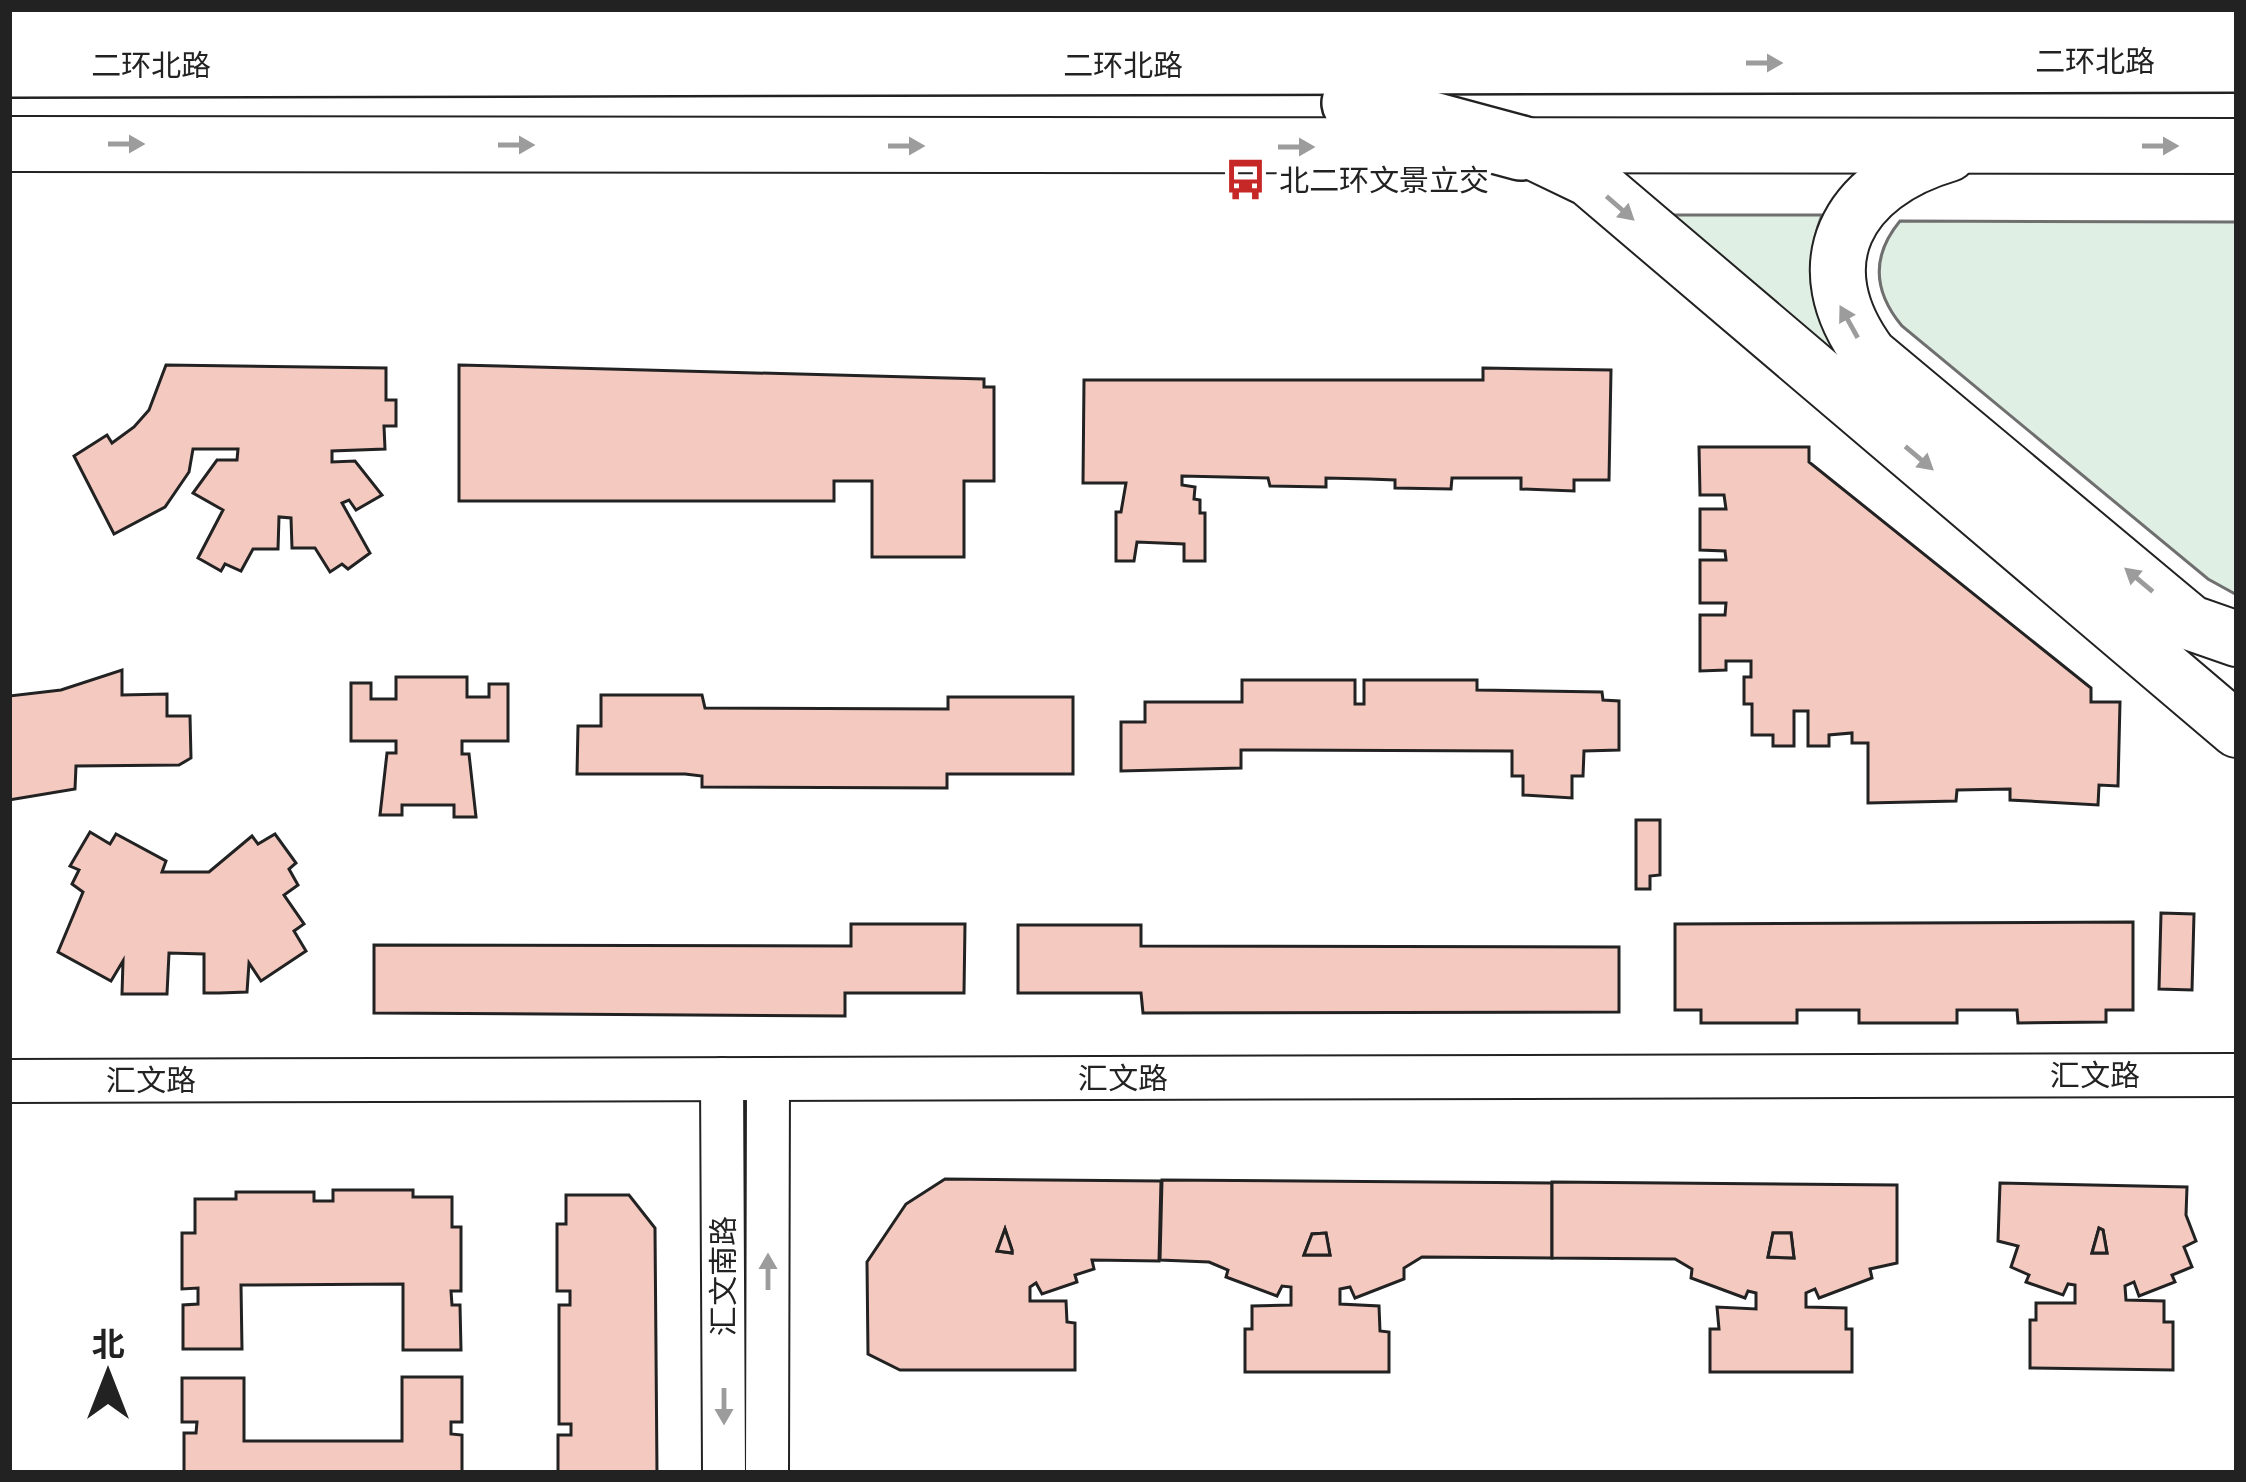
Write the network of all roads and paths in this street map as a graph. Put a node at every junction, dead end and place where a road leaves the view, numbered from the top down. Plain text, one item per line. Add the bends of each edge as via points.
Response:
1 (9, 11) edge
2 (2237, 11) edge
3 (2237, 61) edge
4 (9, 65) edge
5 (238, 65) junction
6 (2083, 80) edge
7 (1354, 103) junction
8 (2237, 104) edge
9 (475, 105) junction
10 (9, 106) edge
11 (9, 144) edge
12 (2003, 144) junction
13 (2237, 146) edge
14 (1521, 148) junction
15 (2237, 639) edge
16 (2237, 730) edge
17 (2237, 1075) edge
18 (722, 1079) junction
19 (768, 1079) junction
20 (9, 1081) edge
21 (724, 1473) edge
22 (767, 1473) edge

1 - 6 highway, 二环北路
2 - 6 highway, 二环北路
3 - 6 highway, 二环北路
4 - 5 highway, 二环北路
5 -> 6 highway, 二环北路
5 - 9 highway
6 - 7 highway
6 - 8 highway
6 - 12 main road
6 -> 13 main road
7 - 9 highway
7 - 14 highway
9 - 10 highway
11 -> 14 main road
12 - 14 main road
15 -> 12 main road via 2191,623 1870,356 1850,328 1835,277 1860,208 1905,170
14 -> 16 main road via 1589,179
17 - 19 street, 汇文路
18 - 19 street, 汇文路
18 - 20 street, 汇文路
18 -> 21 street, 汇文南路
22 -> 19 street, 汇文南路

